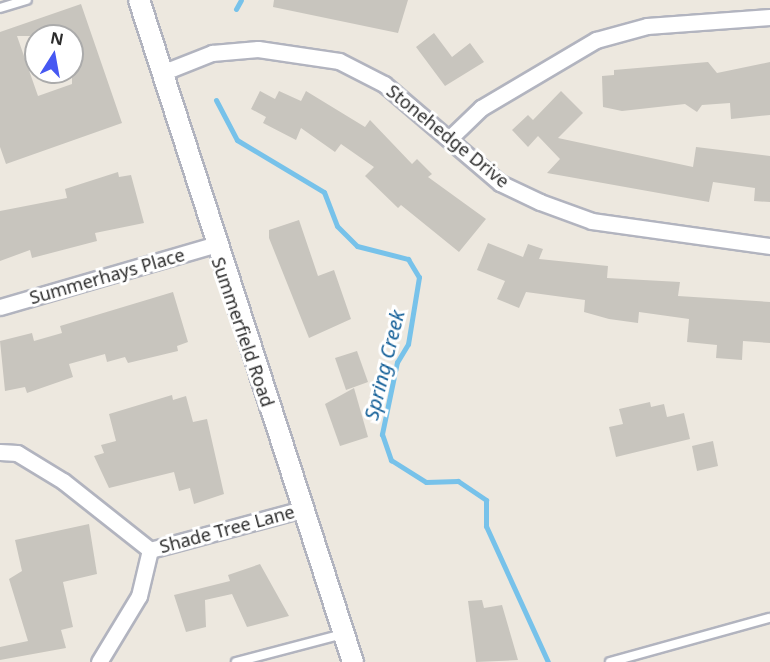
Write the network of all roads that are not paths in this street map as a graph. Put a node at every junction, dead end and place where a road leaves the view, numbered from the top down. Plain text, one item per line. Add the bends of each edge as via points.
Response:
1 (27, 0) edge
2 (139, 0) edge
3 (0, 8) edge
4 (770, 16) edge
5 (164, 72) junction
6 (451, 137) junction
7 (214, 245) junction
8 (770, 246) edge
9 (0, 307) edge
10 (0, 452) edge
11 (303, 509) junction
12 (150, 550) junction
13 (769, 618) edge
14 (345, 634) junction
15 (99, 662) edge
16 (236, 662) edge
17 (353, 662) edge
18 (610, 662) edge

1 - 3 lane
2 - 5 street, Summerfield Road
4 - 6 street via 647,26 596,40 481,108
5 - 6 street, Stonehedge Drive via 212,53 258,49 339,61 384,84
5 - 7 street, Summerfield Road
6 - 8 street, Stonehedge Drive via 500,183 592,221
7 - 9 street, Summerhays Place
7 - 11 street, Summerfield Road
10 - 12 street, Shade Tree Lane via 17,453 63,481
11 - 12 street, Shade Tree Lane
11 - 14 street, Summerfield Road
12 - 15 street, Shade Tree Lane via 140,596
13 - 18 lane
14 - 16 lane
14 - 17 street, Summerfield Road

